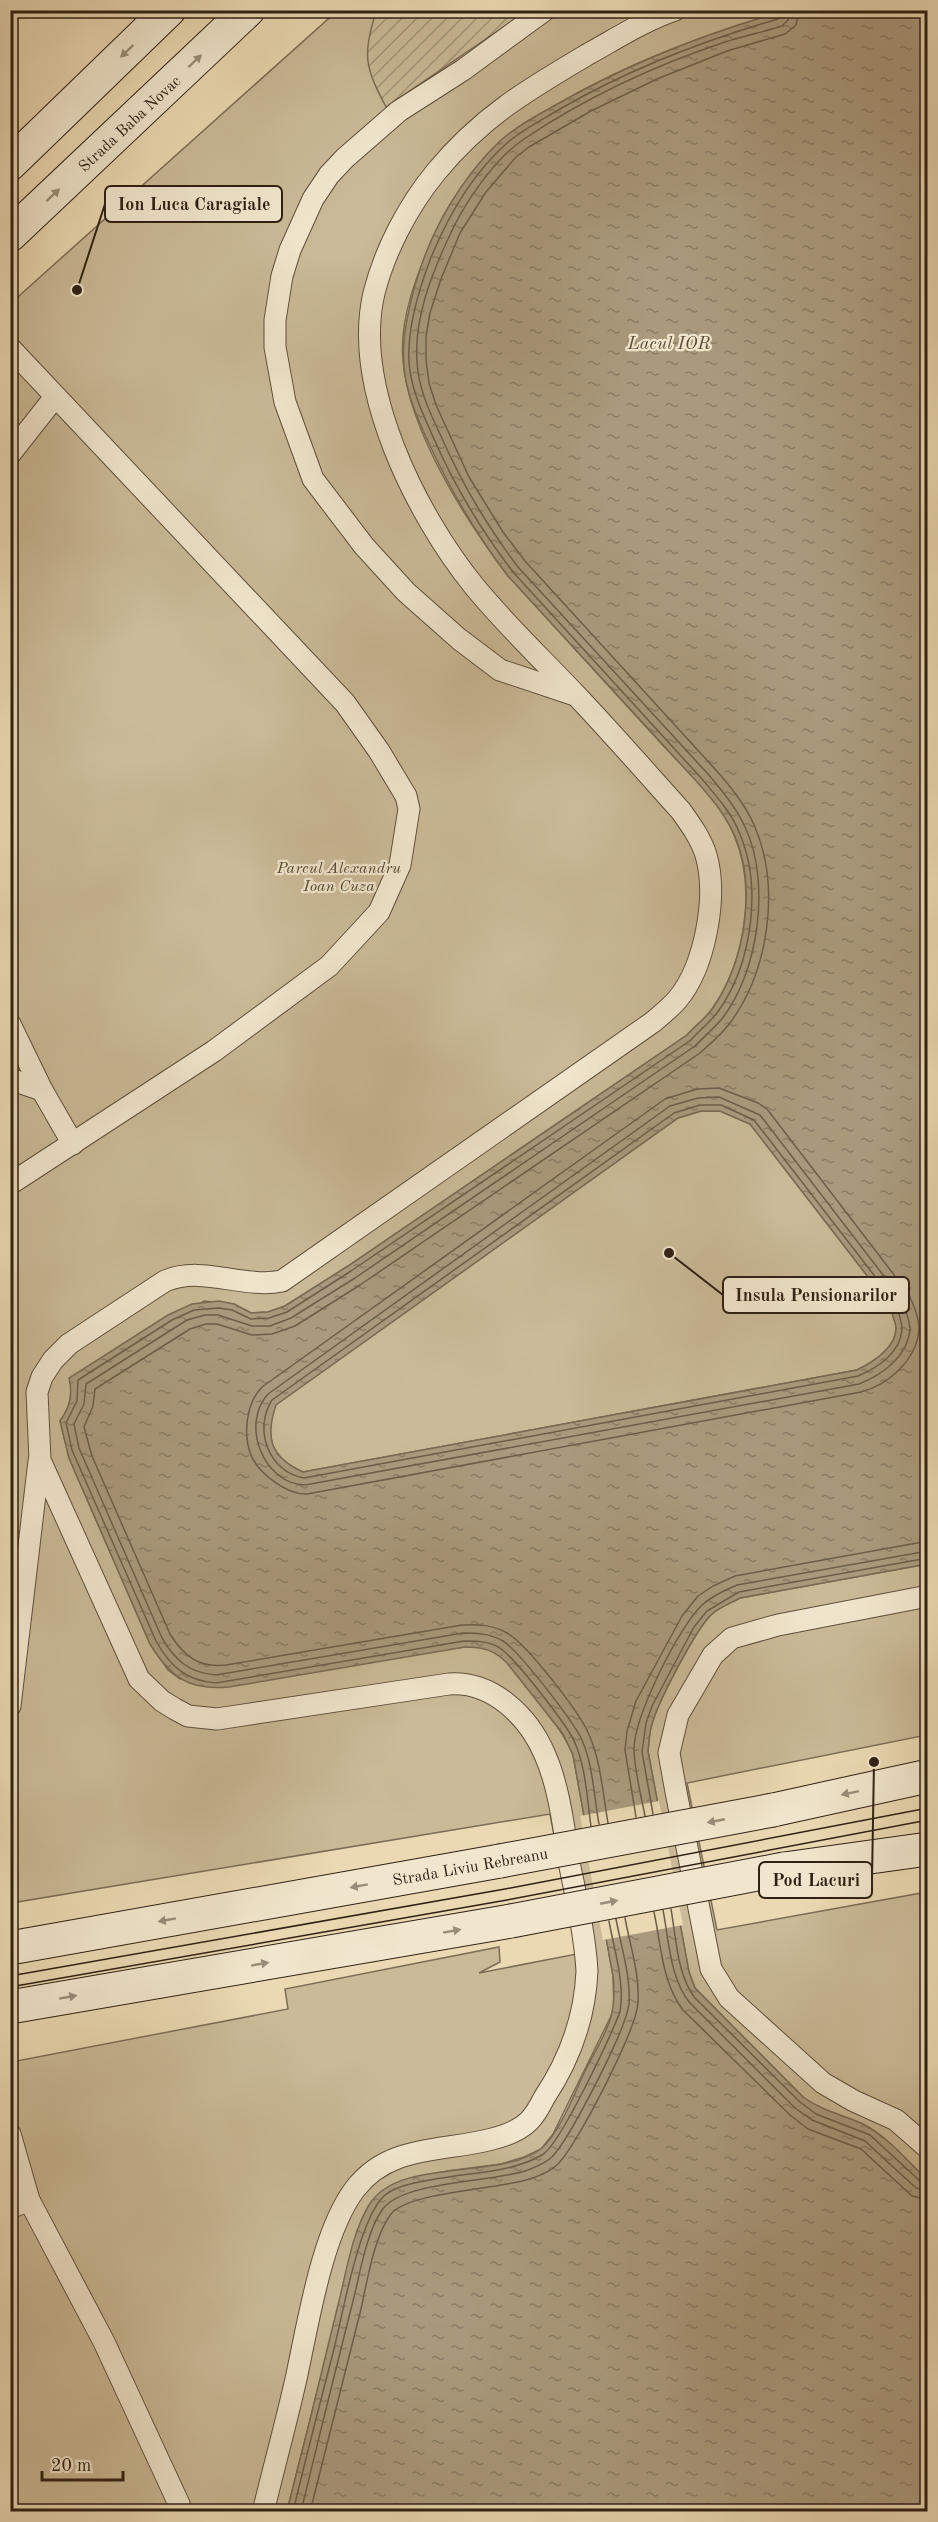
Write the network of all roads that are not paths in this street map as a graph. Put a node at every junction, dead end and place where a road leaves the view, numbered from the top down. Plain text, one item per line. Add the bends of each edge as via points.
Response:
1 (169, 10) edge
2 (248, 10) edge
3 (545, 10) edge
4 (675, 10) edge
5 (10, 164) edge
6 (10, 235) edge
7 (10, 348) edge
8 (55, 397) junction
9 (10, 454) edge
10 (576, 695) junction
11 (10, 1024) edge
12 (10, 1079) edge
13 (42, 1090) junction
14 (73, 1144) junction
15 (10, 1184) edge
16 (40, 1460) junction
17 (927, 1596) edge
18 (10, 1706) edge
19 (927, 1776) edge
20 (927, 1849) edge
21 (10, 1948) edge
22 (10, 2007) edge
23 (10, 2134) edge
24 (927, 2148) edge
25 (20, 2204) edge
26 (179, 2504) dead end
27 (263, 2511) edge

1 -> 5 main road
6 -> 2 main road, Strada Baba Novac
3 - 10 street via 399,111 329,175 313,199 290,250 274,320 275,347 285,402 313,479 364,546 423,608 500,670
4 - 10 street via 534,86 485,120 456,147 420,193 394,240 374,294 372,364 381,412 399,460 440,536 471,583
7 - 8 street
8 - 9 street
8 - 14 street via 345,703 406,795 409,808 400,865 379,912 329,966 214,1051
10 - 16 street via 681,811 706,854 710,874 709,918 696,964 678,999 653,1022 282,1281 266,1284 180,1275 69,1344 53,1360 37,1392
11 - 13 street
12 - 13 street
13 - 14 street
14 - 15 street
16 - 18 street
16 - 27 street via 133,1671 162,1701 188,1716 217,1719 449,1684 476,1685 501,1699 538,1740 561,1815 587,1971 586,1997 576,2036 556,2079 529,2121 494,2138 392,2158 356,2187 340,2211 317,2283
17 - 24 street via 778,1625 732,1638 713,1655 678,1715 669,1753 702,1930 711,1969 719,1984 729,1998 823,2083 896,2120
19 -> 21 main road, Strada Liviu Rebreanu, bridge via 773,1810
22 -> 20 main road, bridge via 511,1921 784,1869
23 - 25 street
25 - 26 street via 104,2342

